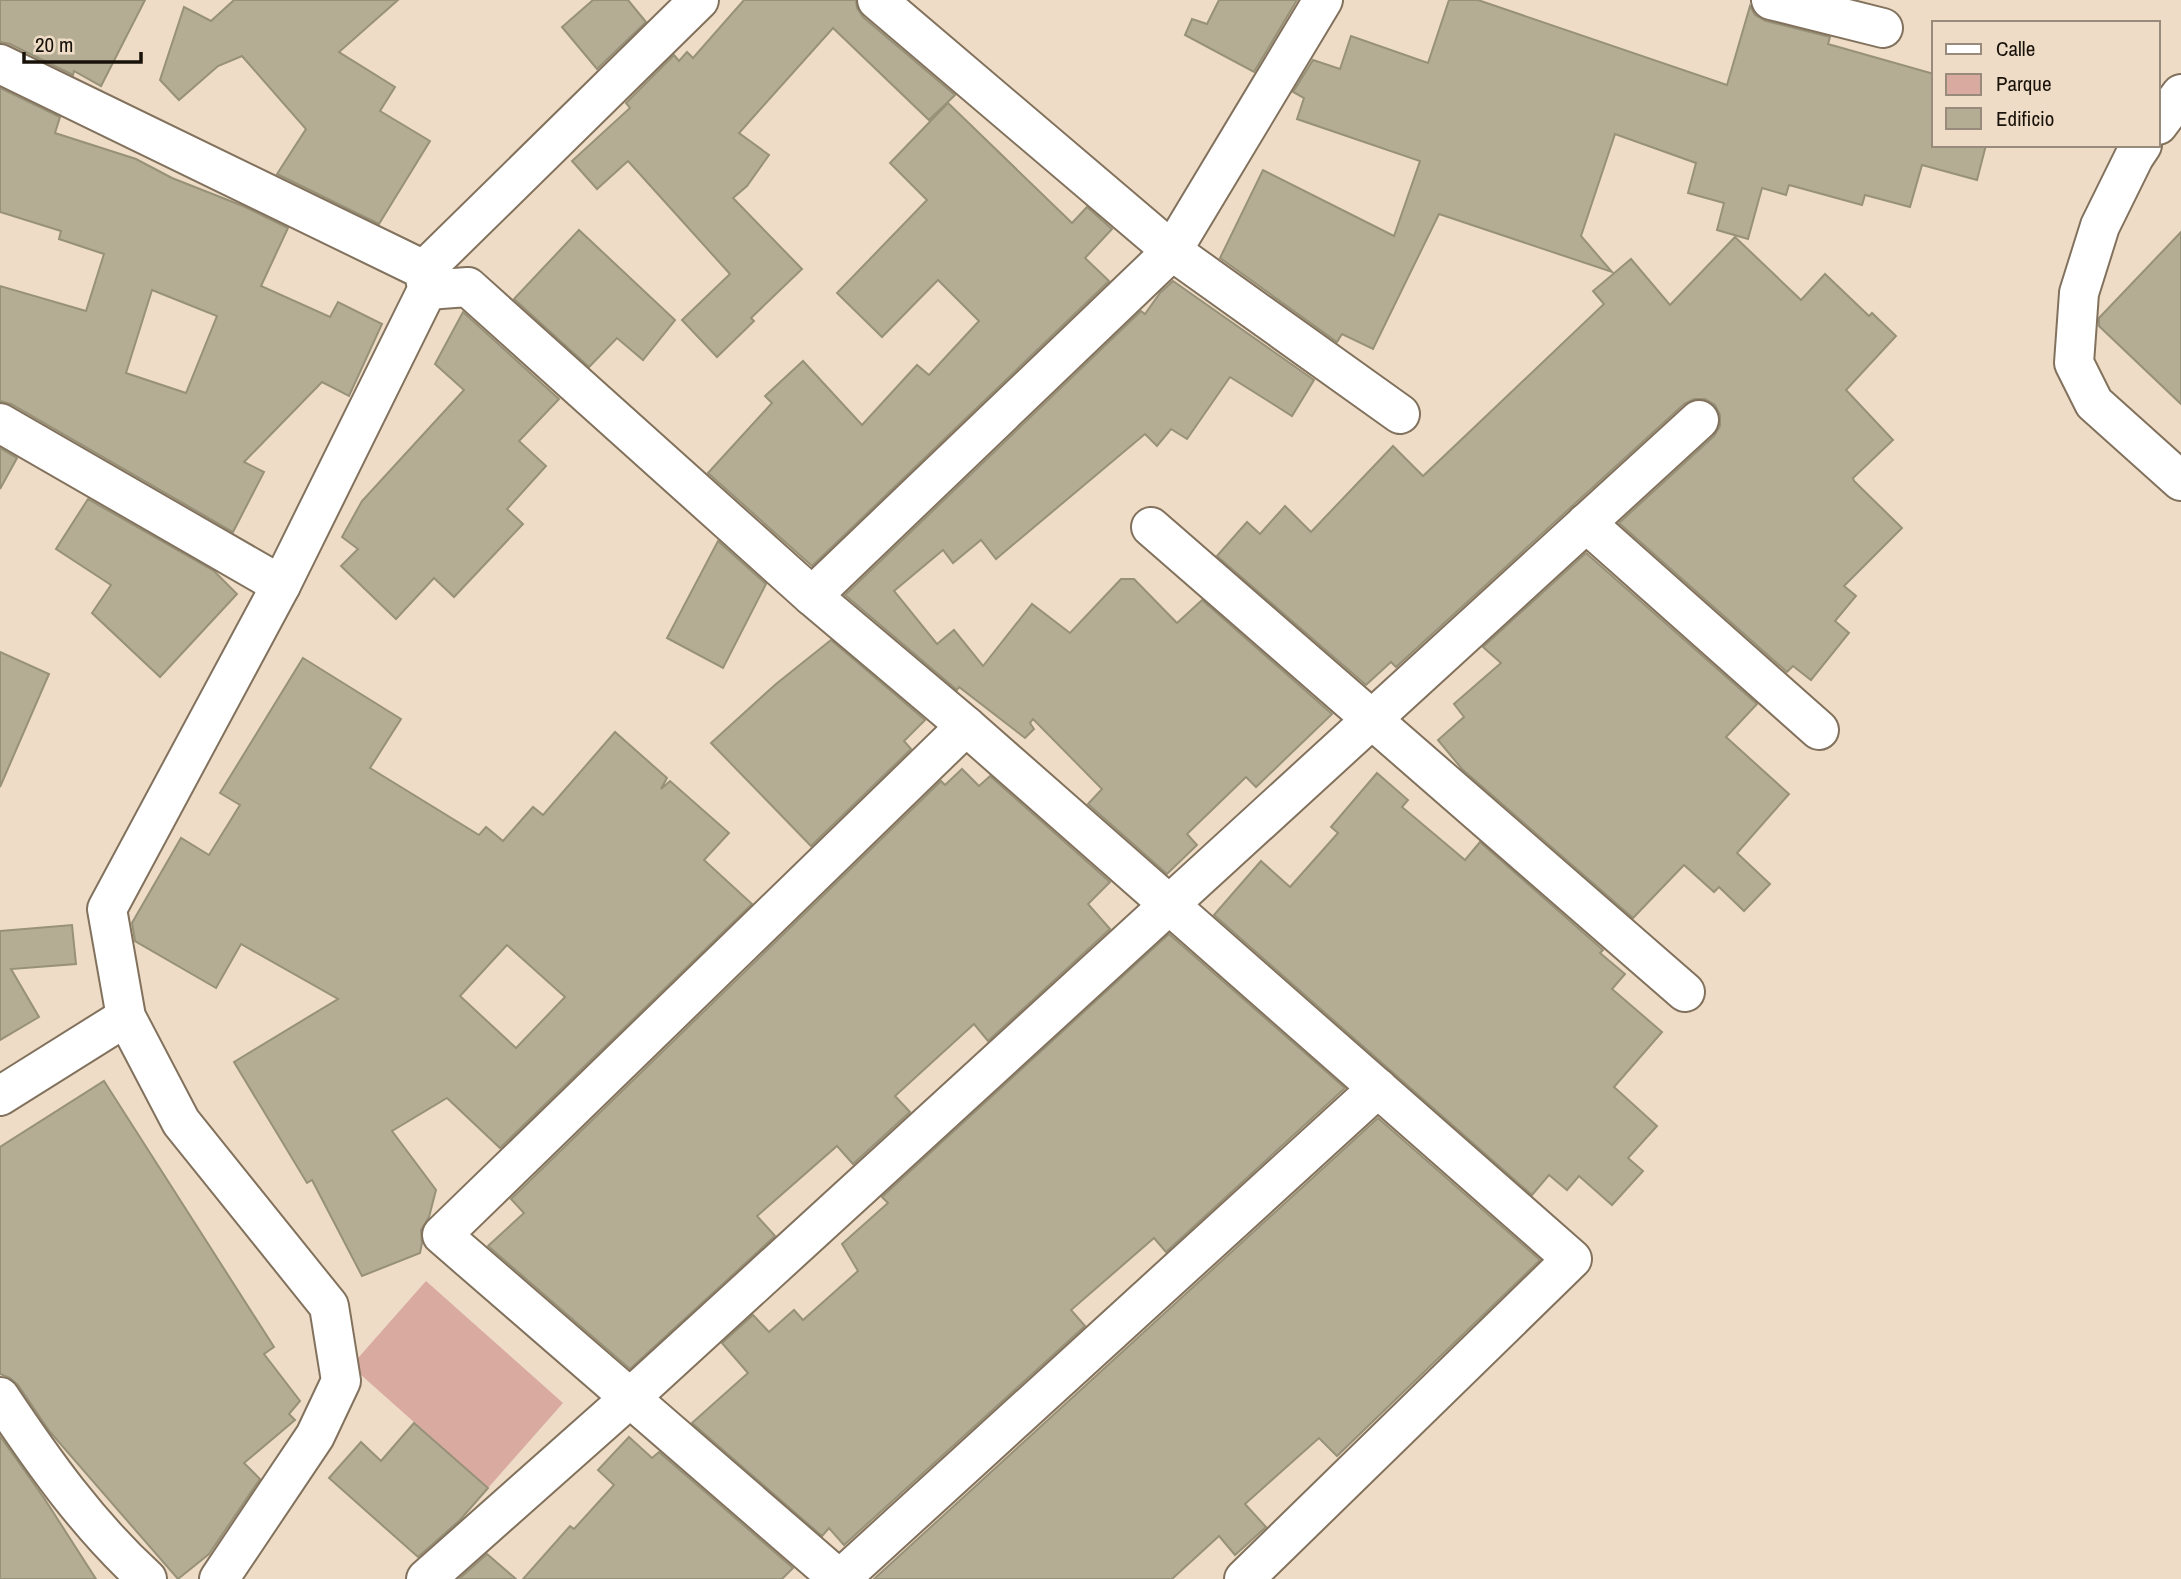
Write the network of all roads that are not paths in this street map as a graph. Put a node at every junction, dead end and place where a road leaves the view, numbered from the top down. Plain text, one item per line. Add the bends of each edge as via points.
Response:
1 (699, 0) edge
2 (877, 0) edge
3 (1323, 0) edge
4 (1771, 0) edge
5 (1883, 28) dead end
6 (0, 64) edge
7 (2181, 94) edge
8 (2160, 122) edge
9 (2141, 147) edge
10 (1172, 251) junction
11 (426, 280) junction
12 (1400, 415) dead end
13 (1699, 420) dead end
14 (0, 423) edge
15 (2181, 481) edge
16 (1586, 523) junction
17 (1151, 527) dead end
18 (281, 585) junction
19 (812, 596) junction
20 (1371, 720) junction
21 (966, 726) junction
22 (1819, 730) dead end
23 (1169, 903) junction
24 (1685, 992) dead end
25 (126, 1017) junction
26 (1378, 1087) junction
27 (0, 1096) edge
28 (0, 1397) edge
29 (631, 1397) junction
30 (147, 1579) edge
31 (219, 1579) edge
32 (426, 1579) edge
33 (839, 1579) edge
34 (1244, 1579) edge

1 - 11 street
2 - 10 street
3 - 10 street
4 - 5 street
6 - 11 street
7 - 8 street
9 - 15 street via 2096,240 2079,293 2074,363 2094,403
10 - 12 street
10 - 19 street
11 - 18 street
11 - 19 street via 468,287
13 - 16 street
14 - 18 street
16 - 20 street
16 - 22 street
17 - 20 street
18 - 25 street via 107,909
19 - 21 street
20 - 23 street
20 - 24 street
21 - 23 street
21 - 29 street via 442,1235
23 - 26 street
23 - 29 street
25 - 27 street
25 - 31 street via 181,1122 329,1306 341,1381 315,1436
26 - 33 street
26 - 34 street via 1572,1259
28 - 30 street via 51,1473
29 - 32 street
29 - 33 street

